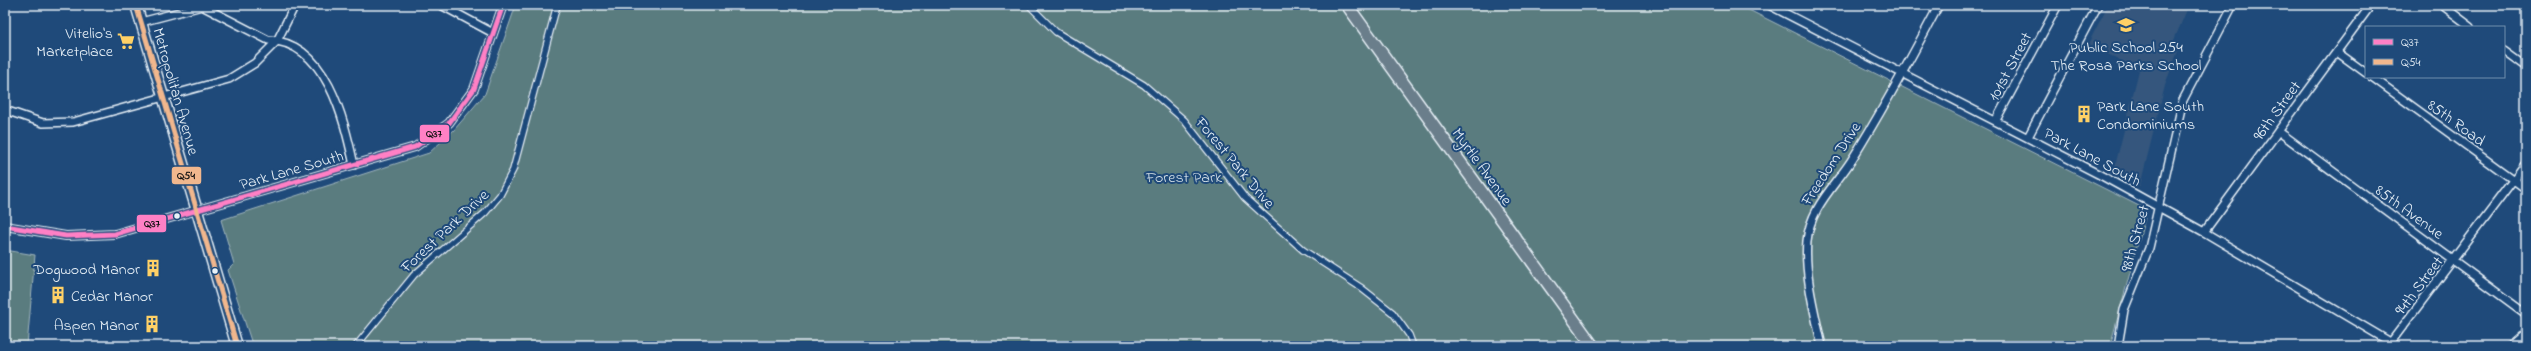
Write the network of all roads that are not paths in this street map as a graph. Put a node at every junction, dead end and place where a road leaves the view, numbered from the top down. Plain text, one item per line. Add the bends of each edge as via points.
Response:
1 (136, 5) edge
2 (295, 5) edge
3 (441, 5) edge
4 (503, 5) edge
5 (557, 5) edge
6 (1029, 5) edge
7 (1347, 5) edge
8 (1769, 5) edge
9 (1939, 5) edge
10 (2058, 5) edge
11 (2098, 5) edge
12 (2233, 5) edge
13 (2371, 5) edge
14 (2442, 5) edge
15 (141, 22) junction
16 (2470, 26) edge
17 (493, 33) junction
18 (277, 40) junction
19 (2337, 52) junction
20 (2505, 52) edge
21 (2526, 67) edge
22 (2365, 72) edge
23 (1902, 74) junction
24 (2373, 78) edge
25 (163, 97) junction
26 (5, 110) edge
27 (1996, 120) junction
28 (2278, 131) junction
29 (2028, 137) junction
30 (2526, 163) edge
31 (354, 165) junction
32 (2513, 180) junction
33 (2526, 189) edge
34 (2158, 207) junction
35 (197, 211) junction
36 (5, 226) edge
37 (2204, 232) junction
38 (2454, 261) junction
39 (2526, 314) edge
40 (2526, 332) edge
41 (2392, 345) edge
42 (237, 346) edge
43 (356, 346) edge
44 (1413, 346) edge
45 (1593, 346) edge
46 (1822, 346) edge
47 (2118, 346) edge
48 (2510, 346) edge

1 - 15 main road, Metropolitan Avenue
2 - 18 street
3 - 17 street
4 - 17 street, Park Lane South
5 - 43 street, Forest Park Drive via 512,170 500,195 472,226 414,275
6 - 44 street, Forest Park Drive via 1056,32 1144,85 1184,120 1245,198 1303,250 1360,287 1393,313 1409,335
7 - 45 main road, Myrtle Avenue
8 - 23 street, Park Lane South
9 - 23 street, Freedom Drive
10 - 27 street, 101st Street
11 - 29 street
12 - 34 street, 98th Street via 2183,100
13 - 19 street, 96th Street
14 - 16 street
15 - 18 street via 202,6 268,40
15 - 25 main road, Metropolitan Avenue
17 - 31 street, Park Lane South via 474,89 449,123 415,147
18 - 25 street via 255,63 229,79
18 - 31 street via 298,50 312,62 330,85 345,124
19 - 22 street
19 - 28 street, 96th Street
20 - 21 street
23 - 27 street, Park Lane South
23 - 46 street, Freedom Drive via 1850,161 1811,219 1806,259
24 - 32 street, 85th Road
25 - 26 street via 73,122 43,123
25 - 35 main road, Metropolitan Avenue
27 - 29 street, Park Lane South
28 - 37 street, 96th Street
28 - 38 street, 85th Avenue
29 - 34 street, Park Lane South
30 - 32 street, 94th Street
31 - 35 street, Park Lane South
32 - 33 street, 85th Road
32 - 38 street, 94th Street
34 - 37 street, Park Lane South
34 - 47 street, 98th Street via 2149,248 2124,310
35 - 36 street, Park Lane South via 122,232 90,236 45,234
35 - 42 main road, Metropolitan Avenue
37 - 41 street, Park Lane South
38 - 39 street, 85th Avenue
38 - 41 street, 94th Street
40 - 48 street

